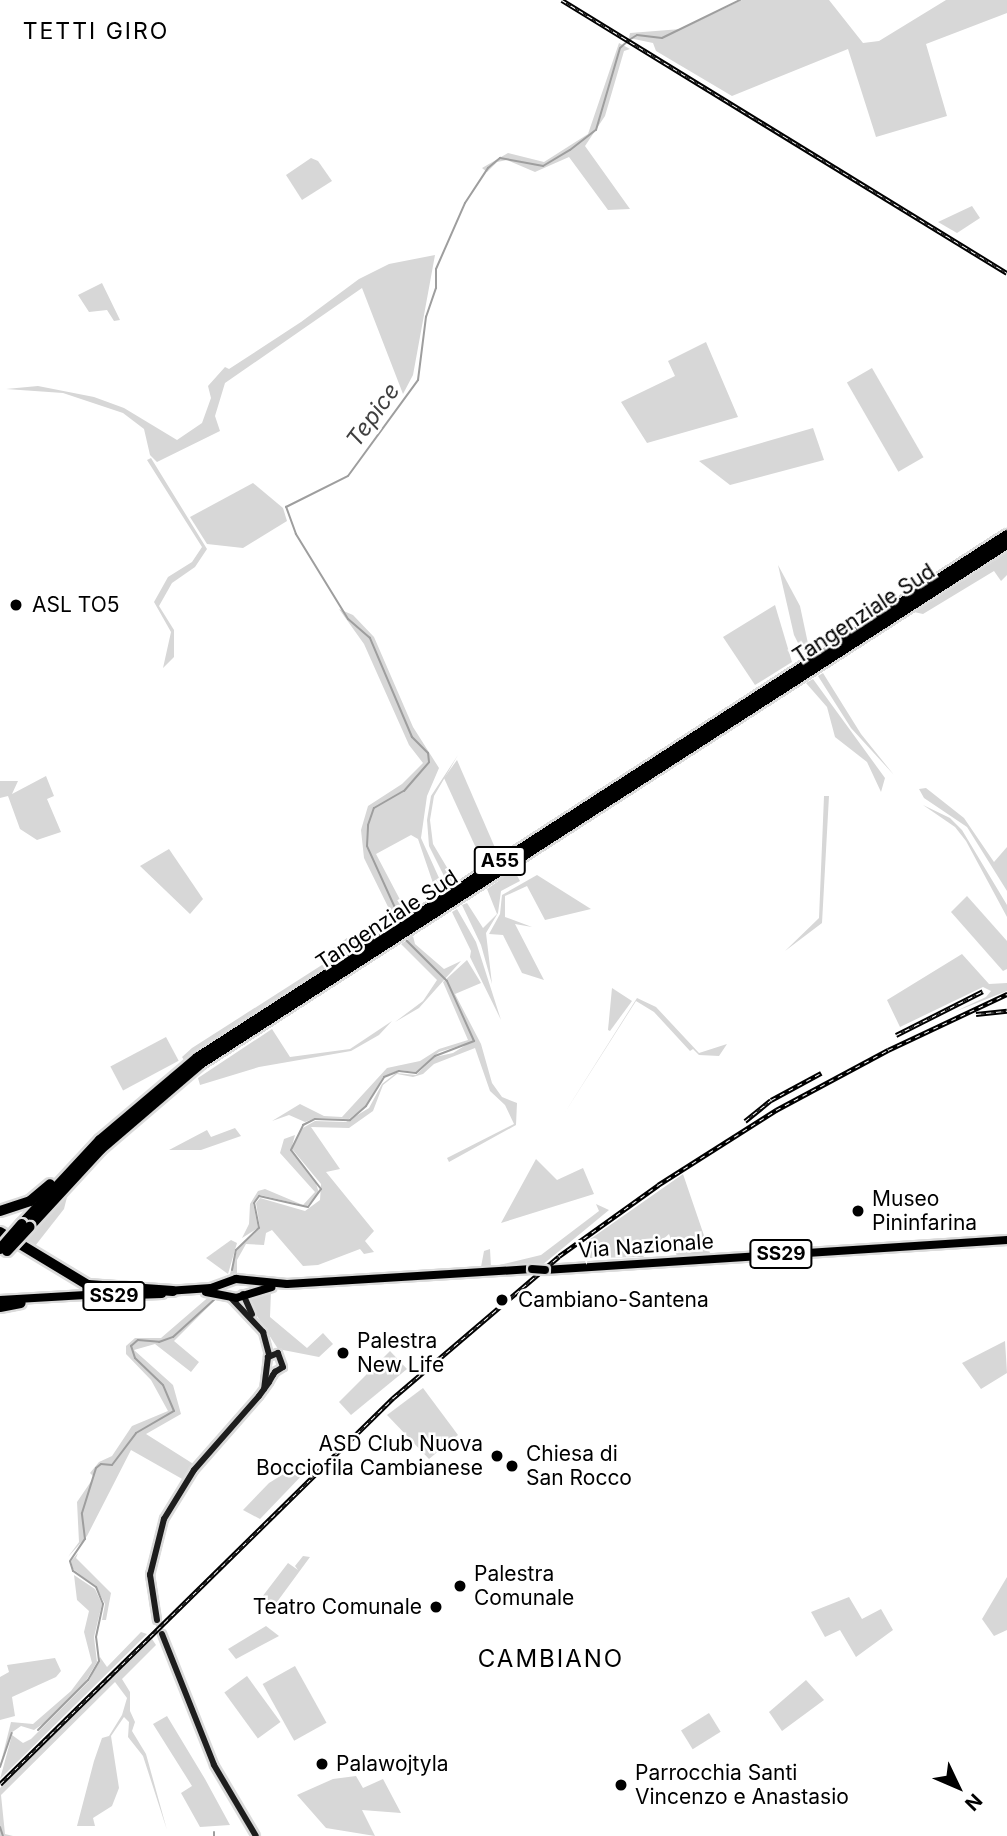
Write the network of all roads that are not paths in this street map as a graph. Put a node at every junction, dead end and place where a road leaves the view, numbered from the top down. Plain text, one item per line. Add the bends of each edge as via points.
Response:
1 (1007, 535) edge
2 (1007, 544) edge
3 (100, 1140) junction
4 (0, 1212) edge
5 (25, 1226) junction
6 (0, 1233) edge
7 (1007, 1240) edge
8 (2, 1252) edge
9 (242, 1282) junction
10 (226, 1284) junction
11 (288, 1284) junction
12 (173, 1291) junction
13 (243, 1294) junction
14 (228, 1295) junction
15 (20, 1303) joint
16 (0, 1304) edge
17 (278, 1353) junction
18 (269, 1355) junction
19 (269, 1368) junction
20 (276, 1371) junction
21 (264, 1389) junction
22 (157, 1620) tunnel mouth
23 (162, 1634) tunnel mouth
24 (256, 1836) edge

1 - 3 highway, Tangenziale Sud / A55 via 242,1027 162,1084
2 - 5 highway, Tangenziale Sud / A55 via 200,1064 101,1149
3 - 4 highway via 30,1200
3 - 5 highway, Tangenziale Sud / A55
5 - 8 highway, Tangenziale Sud / A55, bridge
6 - 12 highway via 88,1284
7 - 11 main road, Via Nazionale / SS29, bridge
9 - 10 main road, Via Nazionale via 236,1279
9 - 11 main road, Via Nazionale / SS29
9 - 13 main road
10 - 12 main road, SS29
10 - 14 main road
11 - 13 main road, Via Nazionale / SS29
12 - 16 main road, SS29
13 - 14 main road, Via Nazionale
13 - 17 main road via 245,1306
14 - 15 main road, SS29
14 - 18 main road via 263,1332
15 - 16 highway
17 - 18 main road
17 - 20 main road via 284,1362
18 - 19 main road
19 - 20 main road
19 - 21 main road
20 - 21 main road
21 - 22 main road via 194,1469 164,1519 150,1575
23 - 24 main road via 214,1765

